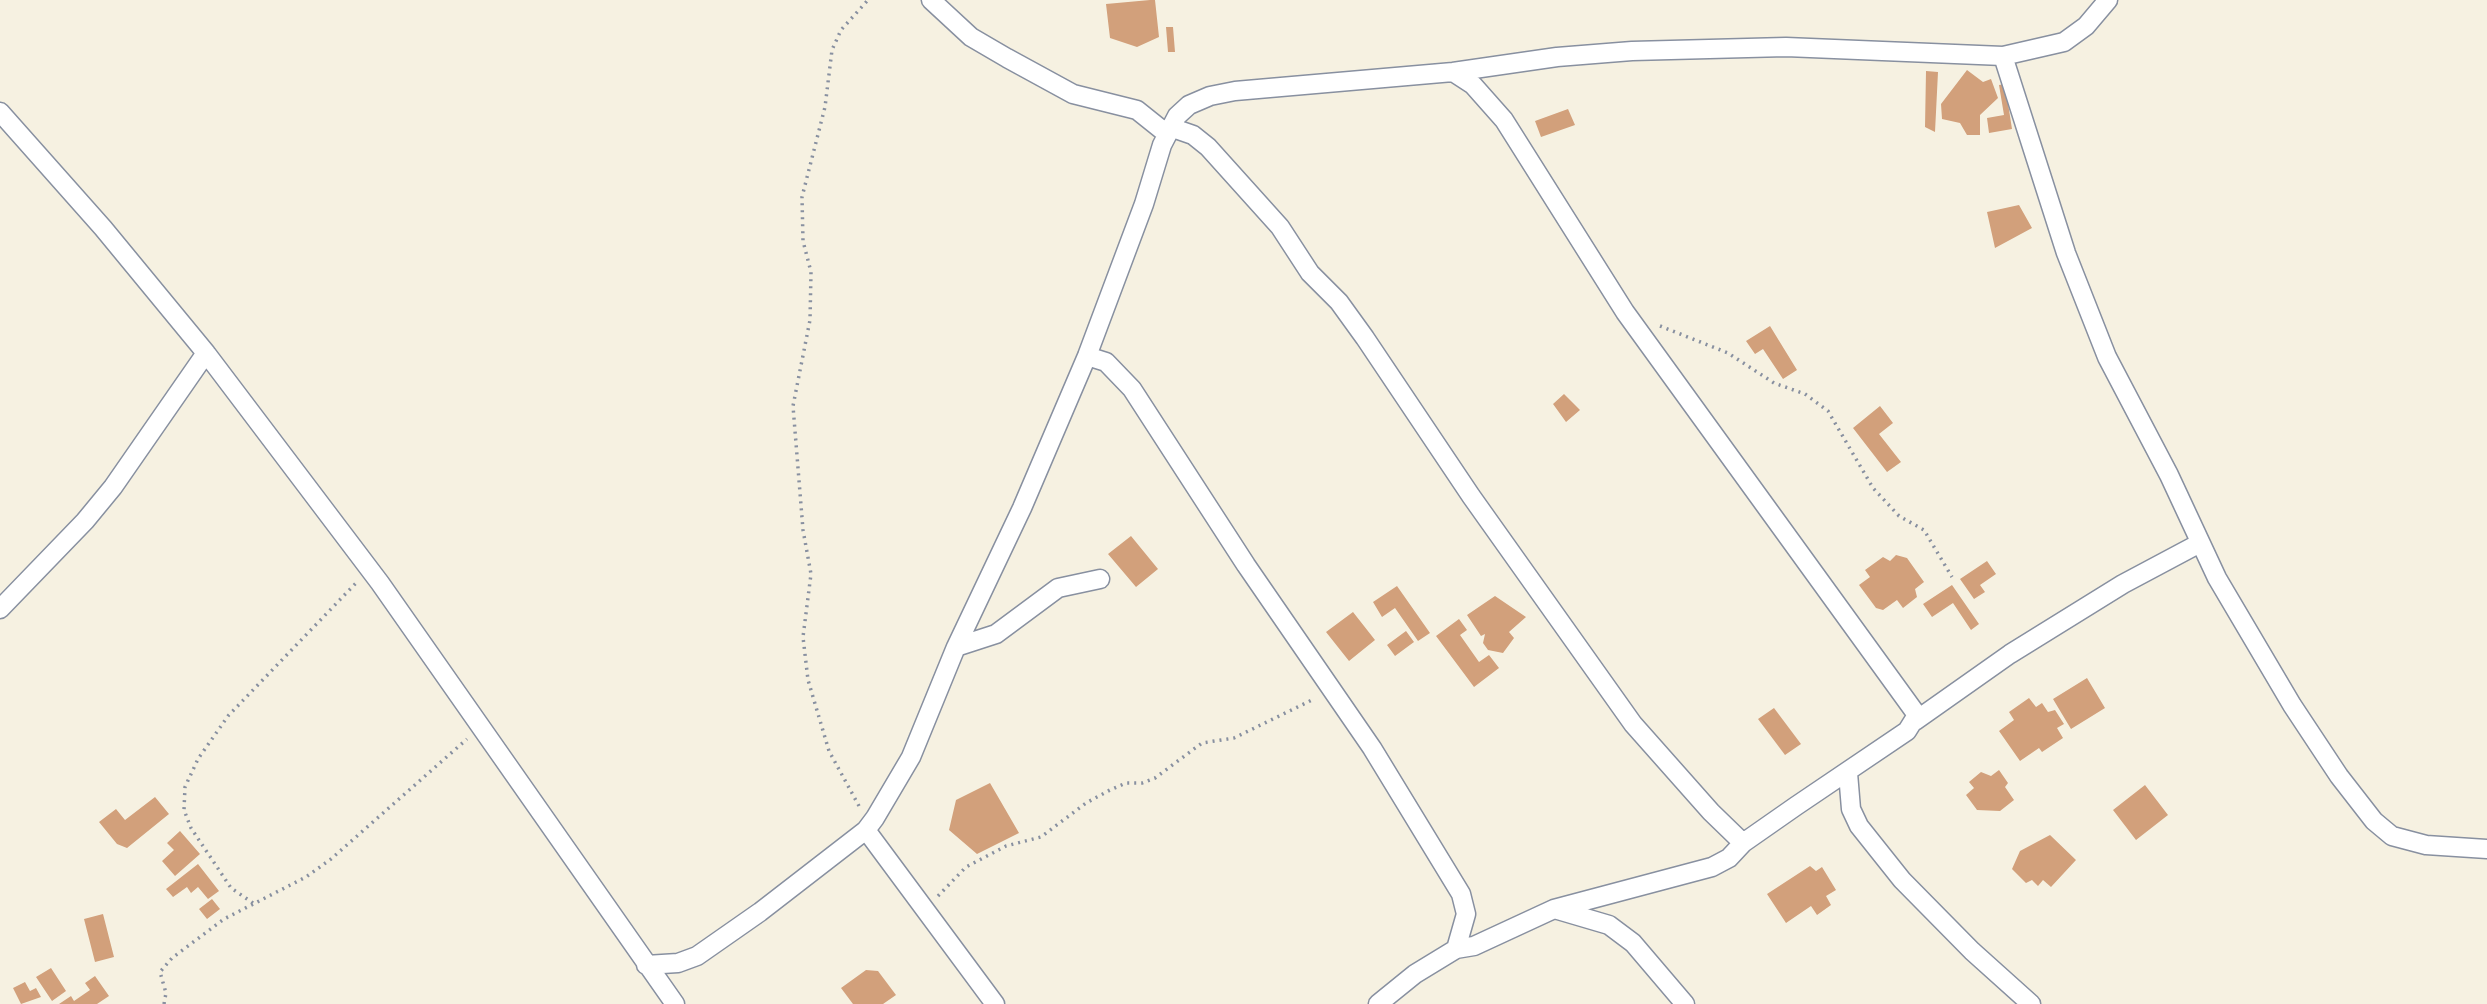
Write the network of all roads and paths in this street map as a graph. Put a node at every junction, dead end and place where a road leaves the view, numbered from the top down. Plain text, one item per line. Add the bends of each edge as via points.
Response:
1 (868, 0) edge
2 (931, 0) edge
3 (2108, 0) edge
4 (2003, 56) junction
5 (1453, 72) junction
6 (0, 112) edge
7 (1168, 131) junction
8 (1625, 312) junction
9 (206, 353) junction
10 (1087, 356) junction
11 (2200, 543) junction
12 (370, 569) junction
13 (1952, 577) dead end
14 (1100, 579) dead end
15 (0, 609) edge
16 (956, 648) junction
17 (1331, 688) junction
18 (1916, 721) junction
19 (483, 726) junction
20 (1848, 773) junction
21 (870, 824) junction
22 (1744, 843) junction
23 (2487, 849) edge
24 (253, 903) junction
25 (925, 909) junction
26 (1554, 909) junction
27 (1456, 949) junction
28 (646, 965) junction
29 (164, 1004) edge
30 (676, 1004) edge
31 (995, 1004) edge
32 (1378, 1004) edge
33 (1685, 1004) edge
34 (2031, 1004) edge

1 - 21 path via 841,30 832,50 825,107 803,197 803,241 811,272 810,320 793,406 811,574 803,637 808,680 829,751
2 - 7 street via 971,37 1007,58 1073,94 1138,110
3 - 4 street via 2086,26 2064,42
4 - 5 street via 1710,47 1557,57
4 - 11 street via 2066,253 2107,357
5 - 7 street via 1235,91 1199,100 1177,116
5 - 8 street via 1473,85 1504,120
6 - 9 street
7 - 10 street
7 - 22 street via 1193,135 1280,227 1310,274 1339,302 1365,338 1633,724
8 - 13 path via 1728,353 1828,411 1873,488 1899,516 1924,530
8 - 18 street via 1916,710
9 - 12 street
9 - 15 street via 113,487
10 - 16 street
10 - 17 street via 1107,362 1132,389
11 - 18 street via 2010,654
11 - 23 street via 2292,705 2374,821 2404,841
12 - 19 street
12 - 24 path via 228,716 185,787 184,810 191,828 231,888
14 - 16 street via 1058,588 996,634
16 - 21 street via 911,757
17 - 25 path via 1293,712 1234,738 1202,743 1155,778 1110,790 1041,837 1006,846 967,867
17 - 27 street via 1461,894 1466,914
18 - 20 street
19 - 24 path via 331,859
19 - 28 street
20 - 22 street
20 - 34 street via 1851,809 1859,826 1902,880
21 - 25 street
21 - 28 street via 697,956
22 - 26 street via 1712,867
24 - 29 path via 163,965
25 - 31 street
26 - 27 street via 1474,946
26 - 33 street via 1609,925 1633,943
27 - 32 street
28 - 30 street

